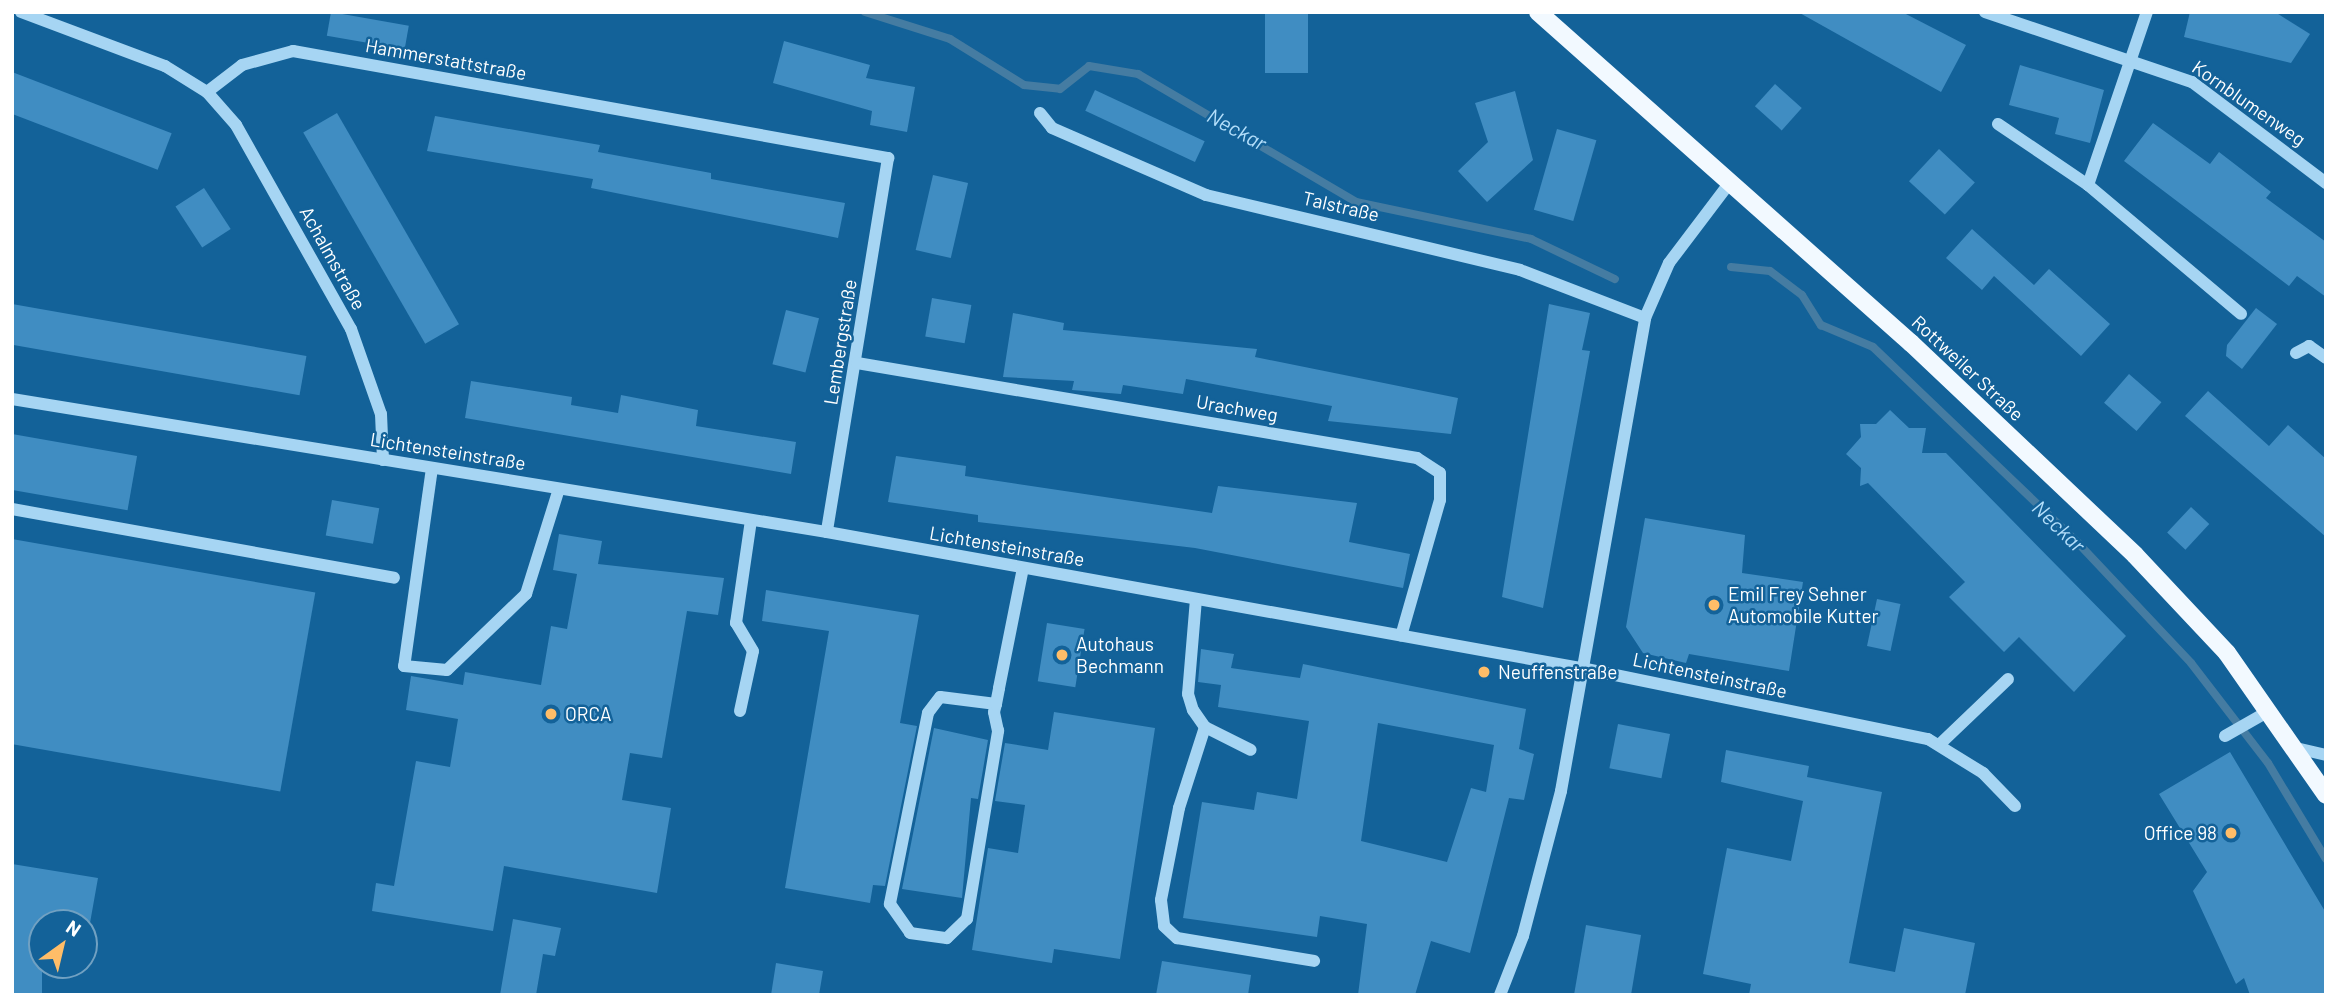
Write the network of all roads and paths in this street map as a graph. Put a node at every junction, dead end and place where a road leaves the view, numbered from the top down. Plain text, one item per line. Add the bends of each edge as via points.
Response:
1 (21, 12) edge
2 (1538, 12) edge
3 (1985, 12) edge
4 (2147, 12) edge
5 (2136, 60) junction
6 (207, 92) junction
7 (1040, 113) dead end
8 (1998, 124) dead end
9 (888, 158) joint
10 (1731, 181) junction
11 (2326, 183) edge
12 (2088, 186) junction
13 (2241, 314) dead end
14 (1644, 318) junction
15 (2296, 353) dead end
16 (2326, 358) edge
17 (857, 363) junction
18 (12, 399) edge
19 (383, 460) junction
20 (432, 468) junction
21 (559, 489) junction
22 (12, 509) edge
23 (751, 520) junction
24 (827, 532) junction
25 (1023, 568) junction
26 (394, 578) dead end
27 (1195, 599) junction
28 (1401, 636) junction
29 (1586, 669) junction
30 (2008, 679) dead end
31 (996, 704) junction
32 (740, 711) dead end
33 (2264, 714) junction
34 (1205, 727) junction
35 (2225, 736) dead end
36 (1940, 744) junction
37 (2296, 748) junction
38 (1251, 750) dead end
39 (2326, 755) edge
40 (2326, 795) edge
41 (2015, 806) dead end
42 (1314, 961) dead end
43 (1500, 995) edge

1 - 6 street via 165,65
2 - 10 main road, Rottweiler Straße
3 - 5 street, Kornblumenweg
4 - 5 street
5 - 11 street, Kornblumenweg via 2192,82
5 - 12 street
6 - 9 street, Hammerstattstraße via 242,65 293,51
6 - 19 street, Achalmstraße via 236,125 351,329 381,414
7 - 14 street, Talstraße via 1052,128 1206,195 1520,270
8 - 12 street
9 - 17 street, Lembergstraße
10 - 14 street via 1670,263
10 - 33 main road, Rottweiler Straße via 2135,555 2227,653
12 - 13 street
14 - 29 street
15 - 16 street via 2309,346
17 - 24 street, Lembergstraße
17 - 28 street, Urachweg via 1417,458 1440,473 1440,500
18 - 19 street, Lichtensteinstraße
19 - 20 street, Lichtensteinstraße
20 - 21 street, Lichtensteinstraße
20 - 21 street via 404,666 447,670 526,594
21 - 23 street, Lichtensteinstraße
22 - 26 street
23 - 24 street, Lichtensteinstraße
23 - 32 street via 736,623 753,651
24 - 25 street, Lichtensteinstraße
25 - 27 street, Lichtensteinstraße
25 - 31 street
27 - 28 street, Lichtensteinstraße
27 - 34 street via 1188,694
28 - 29 street, Lichtensteinstraße
29 - 36 street, Lichtensteinstraße
29 - 43 street via 1523,936
30 - 36 street
31 - 31 street via 998,731 967,919 947,938 910,933 890,904 928,713 940,697
33 - 35 street
33 - 37 main road, Rottweiler Straße
34 - 38 street
34 - 42 street via 1179,808 1161,900 1164,926 1177,938
36 - 41 street, Lichtensteinstraße via 1983,773
37 - 39 street
37 - 40 main road, Rottweiler Straße

